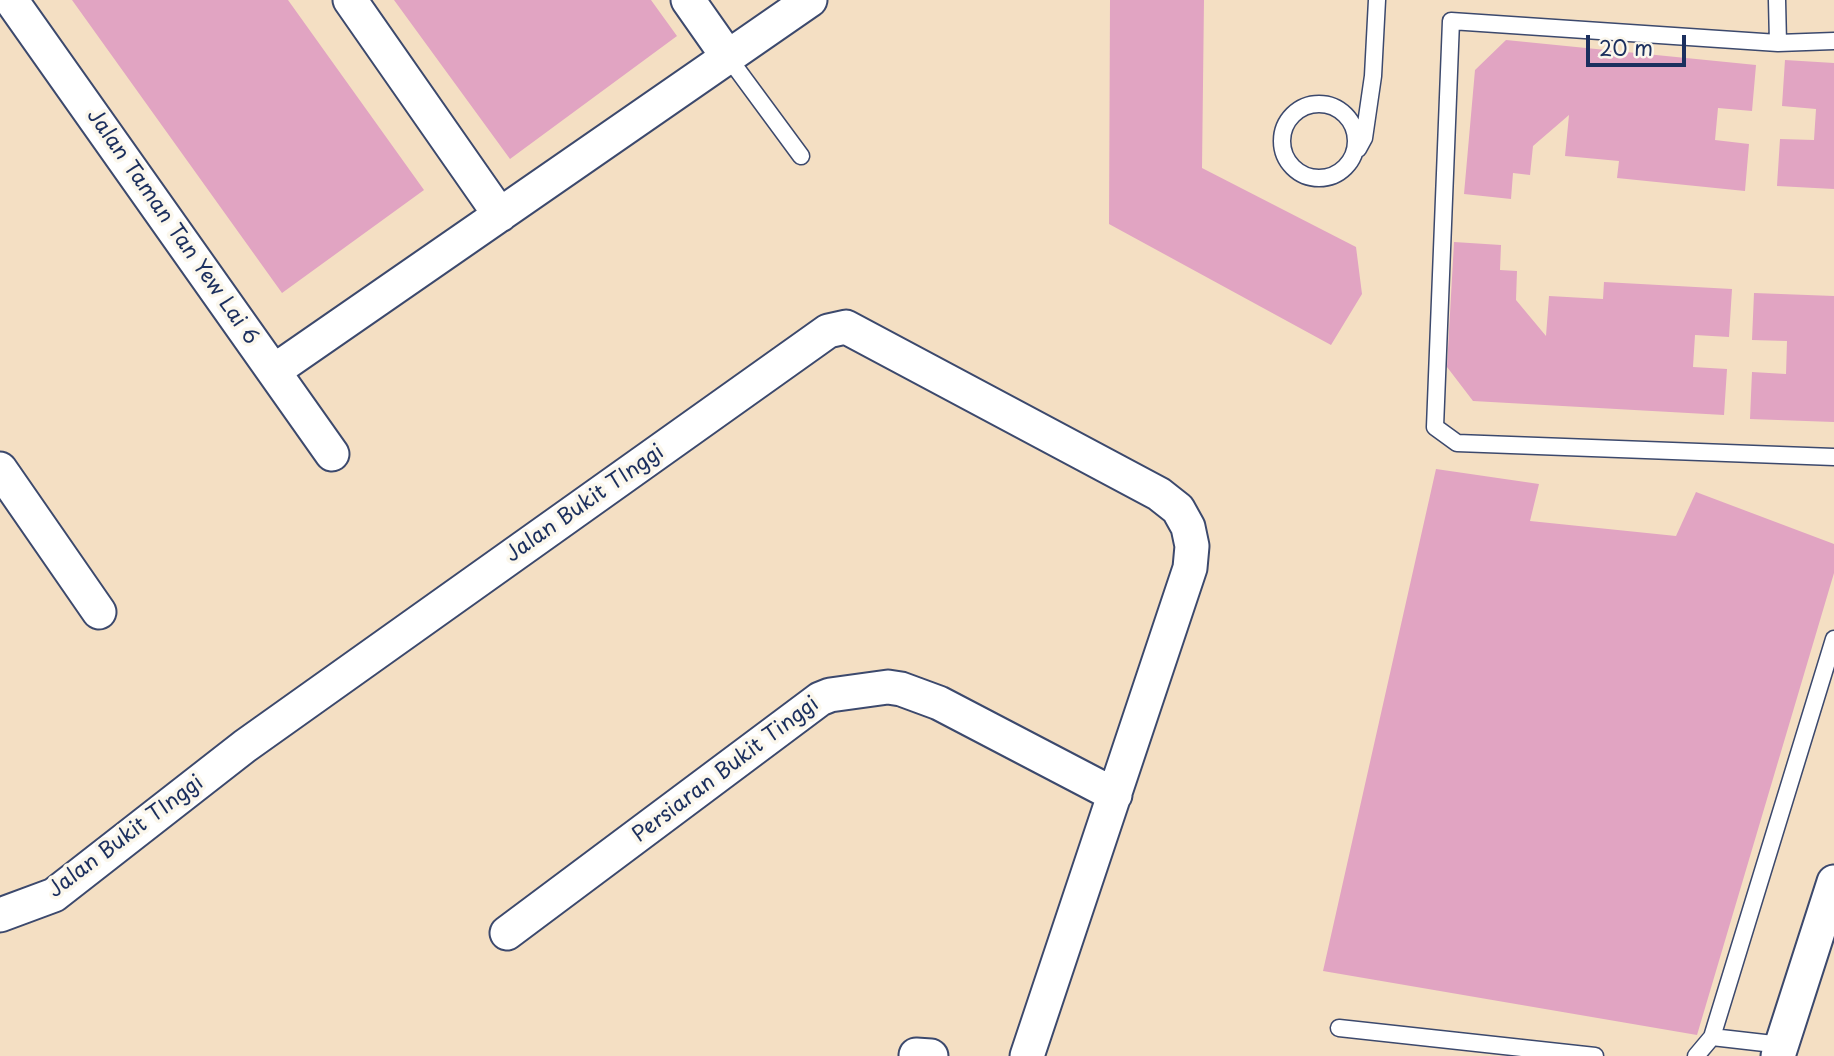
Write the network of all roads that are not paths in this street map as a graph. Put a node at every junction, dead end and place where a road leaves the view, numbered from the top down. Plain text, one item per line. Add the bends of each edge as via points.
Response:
1 (11, 0) edge
2 (350, 0) edge
3 (688, 0) edge
4 (810, 0) edge
5 (1377, 0) edge
6 (1777, 0) edge
7 (1834, 41) edge
8 (1778, 43) junction
9 (728, 57) junction
10 (1373, 76) junction
11 (1345, 112) junction
12 (801, 156) dead end
13 (1354, 156) junction
14 (500, 215) junction
15 (274, 371) junction
16 (332, 454) dead end
17 (1834, 457) edge
18 (0, 469) edge
19 (99, 612) dead end
20 (1834, 639) edge
21 (1115, 795) junction
22 (1834, 882) edge
23 (0, 915) edge
24 (507, 933) dead end
25 (1339, 1028) dead end
26 (1712, 1037) junction
27 (1780, 1051) edge
28 (916, 1055) edge
29 (931, 1056) edge
30 (1027, 1056) edge
31 (1595, 1056) edge
32 (1696, 1056) edge

1 - 15 street, Jalan Taman Tan Yew Lai 6
2 - 14 street
3 - 9 street
4 - 9 street
5 - 10 lane
6 - 8 lane
7 - 8 lane
8 - 17 lane via 1451,21 1435,427 1457,443
9 - 12 lane
9 - 14 street
10 - 11 lane via 1362,98
10 - 13 lane via 1364,138
11 - 13 lane via 1357,141
11 - 13 lane via 1327,103 1308,103 1287,121 1282,149 1290,166 1306,176 1325,179 1342,171
14 - 15 street
15 - 16 street, Jalan Taman Tan Yew Lai 6
18 - 19 street
20 - 26 lane
21 - 23 street, Jalan Bukit TInggi via 1190,568 1192,546 1178,509 1147,487 846,327 828,331 245,746 54,895
21 - 24 street, Persiaran Bukit Tinggi via 939,703 901,689 830,695
21 - 30 street
22 - 27 street
25 - 31 lane
26 - 27 lane
26 - 32 lane
28 - 29 street

